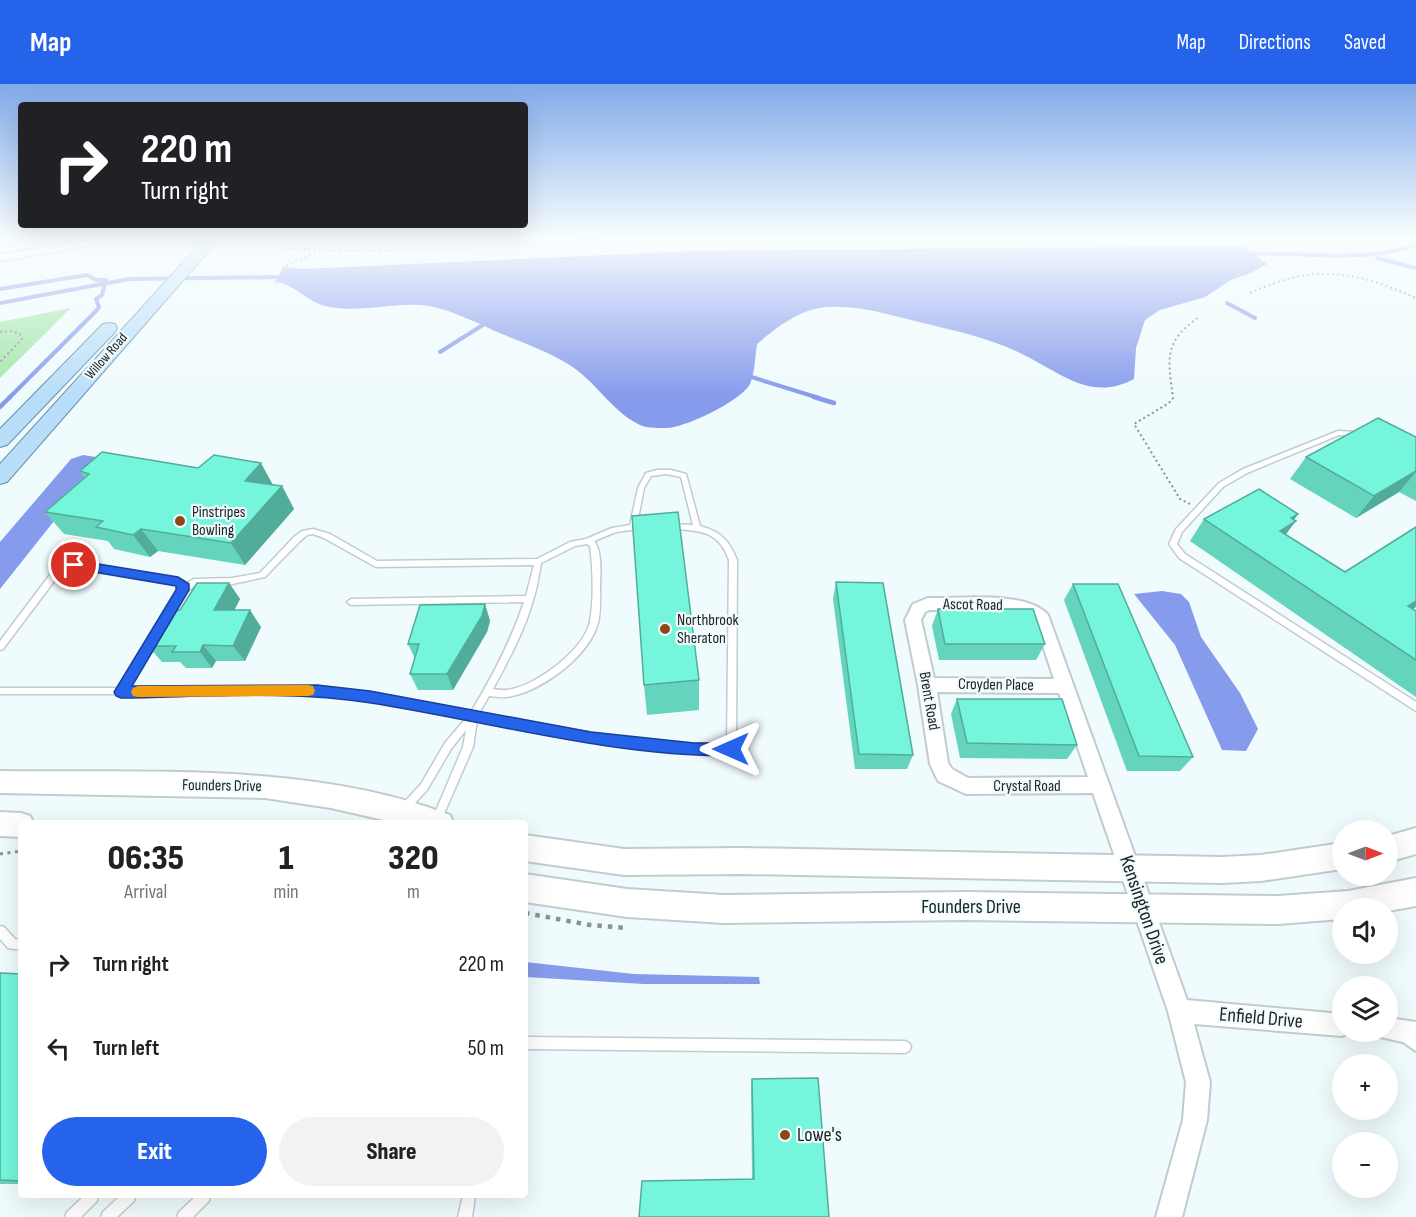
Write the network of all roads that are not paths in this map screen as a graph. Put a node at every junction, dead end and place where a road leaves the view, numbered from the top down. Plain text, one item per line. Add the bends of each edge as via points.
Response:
1 (154, 290) edge
2 (156, 290) edge
3 (1367, 436) edge
4 (0, 441) edge
5 (0, 477) edge
6 (633, 526) junction
7 (697, 527) junction
8 (588, 541) junction
9 (538, 562) junction
10 (183, 590) junction
11 (530, 599) junction
12 (351, 602) dead end
13 (1035, 611) joint
14 (915, 614) joint
15 (161, 625) edge
16 (155, 634) edge
17 (0, 647) edge
18 (927, 685) junction
19 (1066, 686) junction
20 (0, 691) edge
21 (121, 692) junction
22 (488, 692) junction
23 (1416, 707) edge
24 (474, 716) junction
25 (0, 782) edge
26 (955, 782) joint
27 (1100, 785) junction
28 (398, 818) edge
29 (414, 820) edge
30 (439, 820) edge
31 (0, 825) edge
32 (18, 825) edge
33 (1416, 841) edge
34 (1398, 846) edge
35 (528, 848) edge
36 (1332, 857) edge
37 (1130, 867) junction
38 (528, 888) edge
39 (1416, 892) edge
40 (1144, 909) junction
41 (0, 931) edge
42 (18, 945) edge
43 (1179, 1011) junction
44 (1332, 1024) edge
45 (1398, 1030) edge
46 (1416, 1040) edge
47 (528, 1043) edge
48 (905, 1047) dead end
49 (90, 1198) edge
50 (127, 1198) edge
51 (202, 1198) edge
52 (469, 1198) edge
53 (72, 1217) edge
54 (108, 1217) edge
55 (184, 1217) edge
56 (465, 1217) edge
57 (1169, 1217) edge

1 - 4 main road, Willow Road
2 - 5 main road, Willow Road
3 - 23 lane via 1338,433 1245,471 1221,486 1179,531 1173,544 1182,556
6 - 7 lane
6 - 7 lane via 641,488 648,475 677,472 684,476
6 - 8 lane
7 - 24 lane via 722,538 733,560 731,749 591,738
8 - 9 lane via 573,544
8 - 22 lane via 597,555 591,630 576,651 530,687 508,693
9 - 10 lane via 376,564 312,531 297,539 262,575 232,581 202,580
9 - 11 lane
10 - 15 lane
10 - 17 lane via 178,581 74,565 65,567 58,570
11 - 12 lane
11 - 22 lane
13 - 14 street, Ascot Road via 1015,605 928,604
13 - 19 street, Kensington Drive via 1042,620
14 - 18 street, Brent Road
16 - 21 lane
18 - 19 street, Croyden Place
18 - 26 street, Brent Road via 939,764
19 - 27 street, Kensington Drive
20 - 21 lane
21 - 24 lane via 317,691
22 - 24 lane
24 - 28 lane
24 - 30 lane via 468,747
25 - 28 main road, Founders Drive via 265,787 301,791
26 - 27 street, Crystal Road via 966,786
27 - 37 street, Kensington Drive
28 - 29 main road, Founders Drive
31 - 32 main road
33 - 34 main road
35 - 37 main road via 624,862
36 - 37 main road via 1222,870
37 - 40 street, Kensington Drive
38 - 40 main road, Founders Drive via 627,903 724,909
39 - 40 main road, Founders Drive via 1348,905 1278,910
40 - 43 street, Kensington Drive
41 - 42 lane via 12,944
43 - 44 street, Enfield Drive
43 - 57 street, Kensington Drive via 1198,1082 1195,1120
45 - 46 street via 1409,1031
47 - 48 lane
49 - 53 lane
50 - 54 lane
51 - 55 lane
52 - 56 lane

